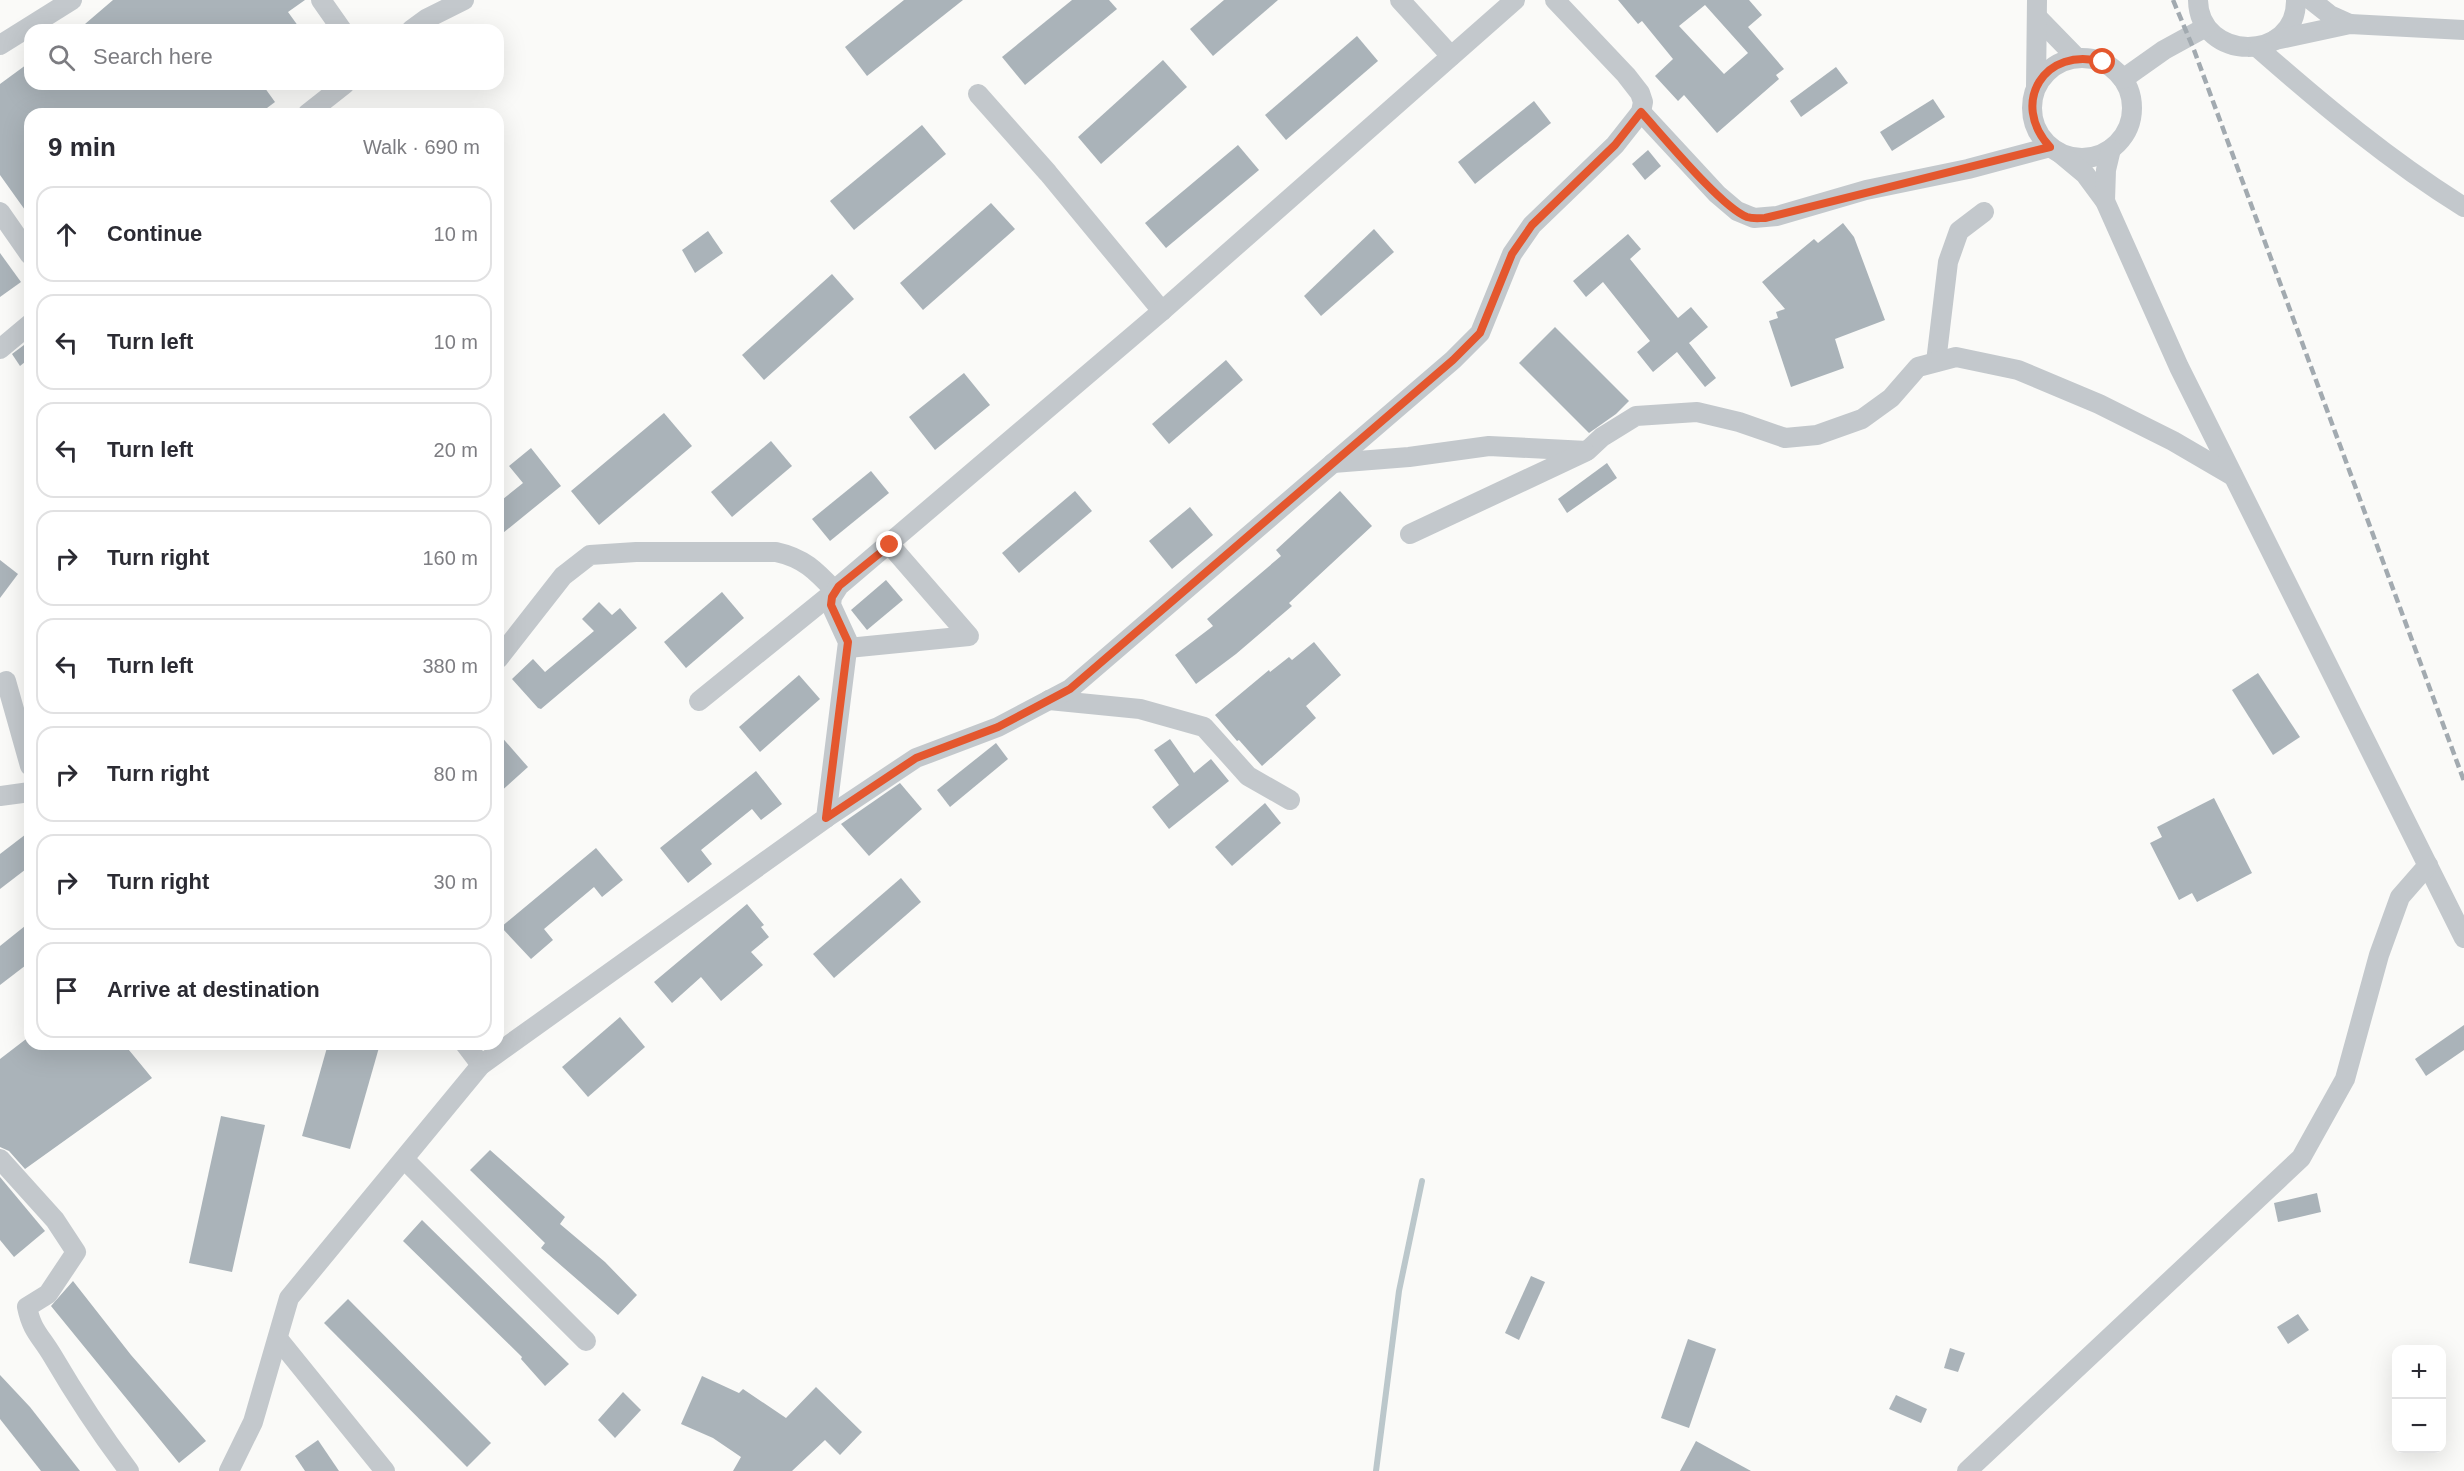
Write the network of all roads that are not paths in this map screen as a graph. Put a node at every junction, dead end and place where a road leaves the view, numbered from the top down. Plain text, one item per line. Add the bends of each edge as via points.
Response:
1 (72, 0) edge
2 (321, 0) edge
3 (464, 0) edge
4 (1400, 0) edge
5 (1515, 0) edge
6 (1555, 0) edge
7 (2198, 0) edge
8 (2296, 0) edge
9 (2311, 0) edge
10 (2038, 9) edge
11 (34, 24) edge
12 (338, 24) edge
13 (419, 24) edge
14 (2350, 24) junction
15 (2206, 27) junction
16 (24, 30) edge
17 (2464, 30) edge
18 (2266, 44) junction
19 (0, 45) edge
20 (1451, 56) junction
21 (2077, 58) junction
22 (2122, 79) junction
23 (2036, 87) junction
24 (337, 90) edge
25 (978, 94) dead end
26 (315, 108) edge
27 (1641, 112) junction
28 (2110, 149) junction
29 (2055, 150) junction
30 (2105, 201) junction
31 (2464, 207) edge
32 (0, 212) edge
33 (1984, 212) dead end
34 (24, 246) edge
35 (1162, 311) junction
36 (24, 329) edge
37 (0, 349) edge
38 (1936, 362) junction
39 (1587, 451) junction
40 (1334, 463) junction
41 (2233, 476) junction
42 (1410, 534) dead end
43 (890, 545) junction
44 (835, 591) junction
45 (848, 648) junction
46 (504, 651) edge
47 (6, 681) dead end
48 (1049, 700) junction
49 (699, 701) dead end
50 (24, 745) edge
51 (24, 793) edge
52 (0, 796) edge
53 (1290, 800) dead end
54 (826, 818) junction
55 (2428, 865) junction
56 (2464, 938) edge
57 (504, 1049) edge
58 (470, 1050) edge
59 (502, 1050) edge
60 (481, 1065) junction
61 (404, 1158) junction
62 (0, 1159) edge
63 (279, 1340) junction
64 (586, 1341) dead end
65 (129, 1471) edge
66 (229, 1471) edge
67 (385, 1471) edge
68 (1967, 1471) edge

1 - 11 street
2 - 12 street
3 - 13 street
4 - 20 street
5 - 20 street
6 - 27 street via 1640,93
7 - 15 street
8 - 18 street via 2289,26
9 - 14 street
10 - 21 street
10 - 23 street
14 - 17 street
14 - 18 street
15 - 18 street via 2220,41 2238,48
15 - 22 street
16 - 19 street
18 - 31 street via 2321,103 2409,172
20 - 35 street
21 - 22 street via 2103,62
21 - 23 street via 2053,67
22 - 28 street via 2132,103 2131,116 2127,129
23 - 29 street via 2032,113 2035,126
24 - 26 street
25 - 35 street
27 - 29 street via 1717,194 1737,211 1754,218 1777,216 1866,190
27 - 40 street via 1615,145 1532,225 1512,254 1480,333
28 - 29 street via 2086,158
28 - 30 street
29 - 30 street via 2085,174
30 - 41 street
32 - 34 street
33 - 38 street via 1959,231 1948,262
35 - 43 street
36 - 37 street
38 - 39 street via 1918,367 1890,398 1862,419 1817,435 1785,438 1697,412 1636,416
38 - 41 street via 1956,357 2018,370 2099,404
39 - 40 street via 1489,446
39 - 42 street
40 - 48 street via 1070,689
41 - 55 street
43 - 44 street
43 - 45 street via 969,636
44 - 45 street via 831,605
44 - 46 street via 809,564 776,552 590,555 563,576
44 - 49 street
45 - 54 street
47 - 50 street
48 - 53 street via 1140,709 1204,726 1248,776
48 - 54 street via 998,727 916,758
51 - 52 street
54 - 57 street
55 - 56 street
55 - 68 street via 2400,897 2379,955 2345,1079 2301,1158
58 - 60 street
59 - 60 street
60 - 61 street
61 - 63 street via 289,1298 282,1314
61 - 64 street
62 - 65 street via 55,1220 76,1252 48,1294 27,1307 31,1326 90,1420
63 - 66 street via 253,1422
63 - 67 street

